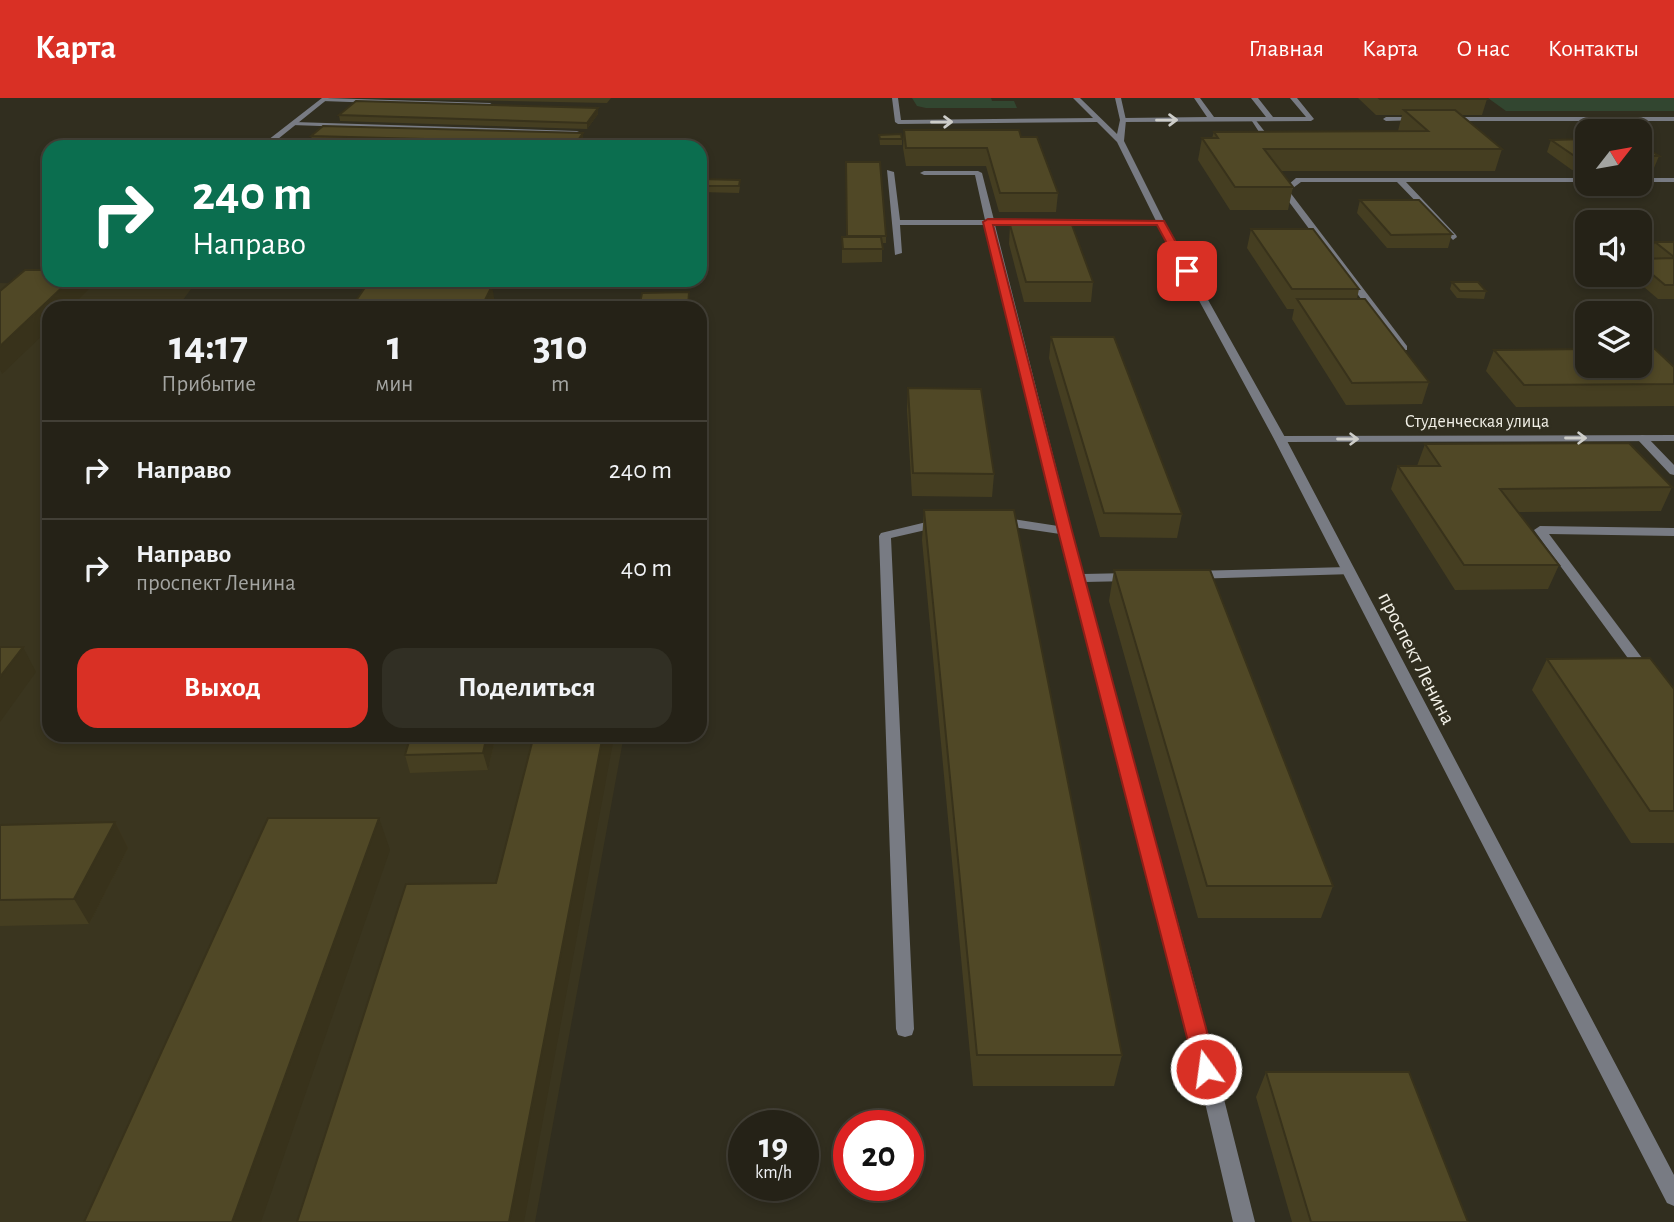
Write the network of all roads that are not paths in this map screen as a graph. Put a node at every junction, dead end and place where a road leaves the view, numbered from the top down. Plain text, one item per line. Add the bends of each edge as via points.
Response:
1 (895, 98) edge
2 (1076, 98) edge
3 (1118, 98) edge
4 (1197, 98) edge
5 (1254, 98) edge
6 (1293, 98) edge
7 (325, 99) edge
8 (501, 105) edge
9 (1212, 119) junction
10 (1252, 119) junction
11 (1270, 119) junction
12 (1386, 119) dead end
13 (1444, 119) junction
14 (1674, 119) edge
15 (1097, 120) junction
16 (1123, 120) junction
17 (294, 124) junction
18 (1454, 128) edge
19 (577, 133) edge
20 (273, 140) edge
21 (1120, 141) junction
22 (1278, 153) edge
23 (1292, 171) edge
24 (1504, 171) dead end
25 (890, 172) dead end
26 (924, 173) edge
27 (1514, 179) junction
28 (1298, 180) junction
29 (1399, 180) junction
30 (1575, 180) edge
31 (1652, 180) edge
32 (1674, 180) edge
33 (896, 222) junction
34 (988, 222) junction
35 (1161, 223) junction
36 (1453, 237) edge
37 (898, 253) dead end
38 (1405, 352) edge
39 (1642, 438) junction
40 (1674, 438) edge
41 (1280, 439) junction
42 (1674, 472) edge
43 (982, 518) edge
44 (957, 519) edge
45 (1065, 531) junction
46 (1674, 532) edge
47 (1348, 571) junction
48 (1182, 575) edge
49 (1143, 576) edge
50 (1077, 578) junction
51 (1658, 690) edge
52 (905, 1029) dead end
53 (1674, 1196) edge
54 (1244, 1222) edge

1 -> 15 street via 898,122
2 - 15 street, проспект Ленина
3 - 16 street
4 - 9 street
5 - 11 street
6 - 11 street via 1311,119
7 - 8 street
7 - 17 street
9 - 10 street
16 -> 9 street
10 - 11 street
10 - 22 street
12 - 13 street
13 - 14 street
13 - 18 street
15 - 16 street
15 - 21 street, проспект Ленина
16 - 21 street
17 - 19 street
17 - 20 street
21 - 35 street, проспект Ленина
23 - 28 street
24 - 27 street
25 - 33 street
26 - 34 street via 978,173
27 - 29 street
27 - 30 street
28 - 29 street
28 - 38 street via 1285,191
29 - 36 street
31 - 32 street
33 - 34 street
33 - 37 street
34 - 35 street
34 - 45 street
35 - 41 street, проспект Ленина
39 - 40 street, Студенческая улица
41 -> 39 street, Студенческая улица
39 - 42 street
41 - 47 street, проспект Ленина
43 - 45 street
44 - 52 street via 886,536
45 - 50 street
46 - 51 street via 1541,530
47 - 48 street
47 - 53 street, проспект Ленина
49 - 50 street
50 - 54 street via 1188,992

